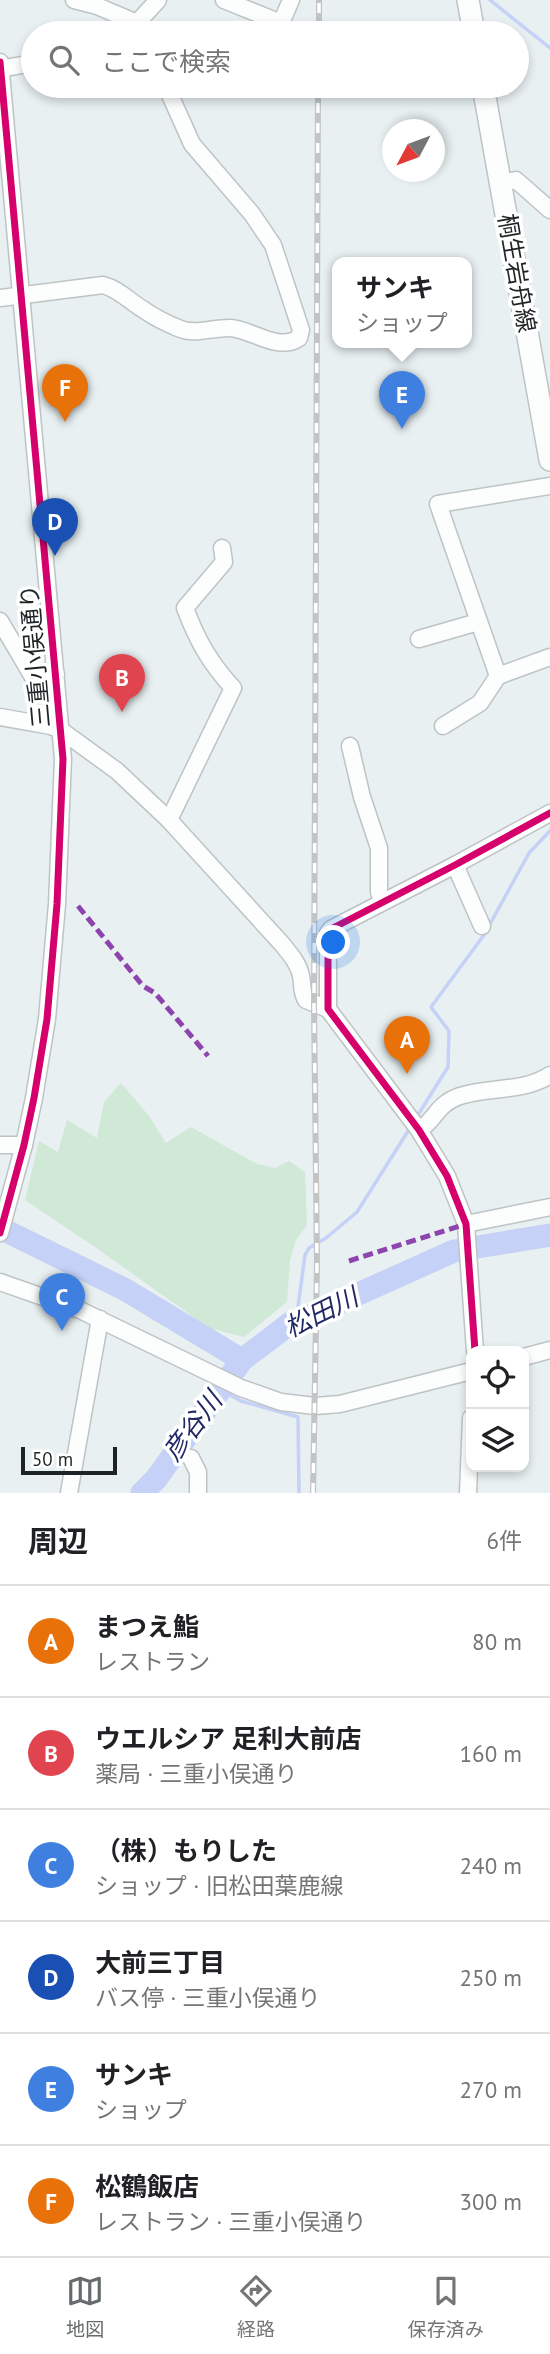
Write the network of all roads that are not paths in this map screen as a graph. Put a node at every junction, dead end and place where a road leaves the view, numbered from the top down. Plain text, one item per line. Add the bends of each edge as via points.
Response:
1 (74, 0) edge
2 (158, 0) edge
3 (224, 0) edge
4 (291, 0) edge
5 (468, 0) edge
6 (126, 21) edge
7 (144, 21) edge
8 (266, 21) edge
9 (283, 21) edge
10 (472, 21) edge
11 (0, 62) edge
12 (21, 65) edge
13 (0, 69) edge
14 (171, 98) edge
15 (485, 98) edge
16 (501, 183) junction
17 (550, 210) edge
18 (22, 296) junction
19 (0, 298) edge
20 (547, 430) edge
21 (550, 460) edge
22 (550, 486) edge
23 (222, 548) dead end
24 (0, 621) edge
25 (478, 622) junction
26 (419, 639) dead end
27 (550, 657) edge
28 (56, 674) junction
29 (498, 676) junction
30 (0, 717) edge
31 (443, 726) dead end
32 (62, 731) junction
33 (350, 746) dead end
34 (550, 813) edge
35 (169, 820) junction
36 (455, 865) junction
37 (382, 902) junction
38 (482, 926) dead end
39 (328, 1009) junction
40 (550, 1075) edge
41 (419, 1130) junction
42 (0, 1145) edge
43 (24, 1145) junction
44 (550, 1207) edge
45 (467, 1228) junction
46 (0, 1233) edge
47 (0, 1282) edge
48 (100, 1319) junction
49 (475, 1346) edge
50 (550, 1350) edge
51 (529, 1356) edge
52 (466, 1372) edge
53 (191, 1458) dead end
54 (469, 1472) edge
55 (69, 1493) edge
56 (198, 1493) edge
57 (468, 1493) edge

1 - 6 street
2 - 7 street
3 - 8 street
4 - 9 street
5 - 10 main road
11 - 13 street, 三重小俣通り
12 - 13 street
13 - 18 street, 三重小俣通り
14 - 18 street via 192,144 273,245 301,330 299,338 291,344 232,328 181,330 103,285
15 - 16 main road, 桐生岩舟線
16 - 17 street via 516,180
16 - 20 main road, 桐生岩舟線
18 - 19 street
18 - 28 street, 三重小俣通り
20 - 21 main road, 桐生岩舟線
22 - 25 street via 438,504
23 - 35 street via 224,562 185,608 213,667 233,688
24 - 28 street via 37,684
25 - 26 street
25 - 29 street
27 - 29 street
28 - 32 street, 三重小俣通り
29 - 31 street via 480,703
30 - 32 street
32 - 35 street via 117,771
32 - 43 street, 三重小俣通り via 57,904 47,1019
33 - 37 street via 379,848
34 - 36 street
35 - 39 street via 296,961 306,1000
36 - 37 street
36 - 38 street
37 - 39 street via 328,933
39 - 41 street
40 - 41 street via 539,1083 447,1102
41 - 45 street via 447,1176
42 - 43 street
43 - 46 street, 三重小俣通り
44 - 45 street
45 - 49 street
47 - 48 street
48 - 52 street via 234,1384 299,1405 329,1405
48 - 55 street
50 - 51 street
53 - 56 street via 198,1472
54 - 57 street

